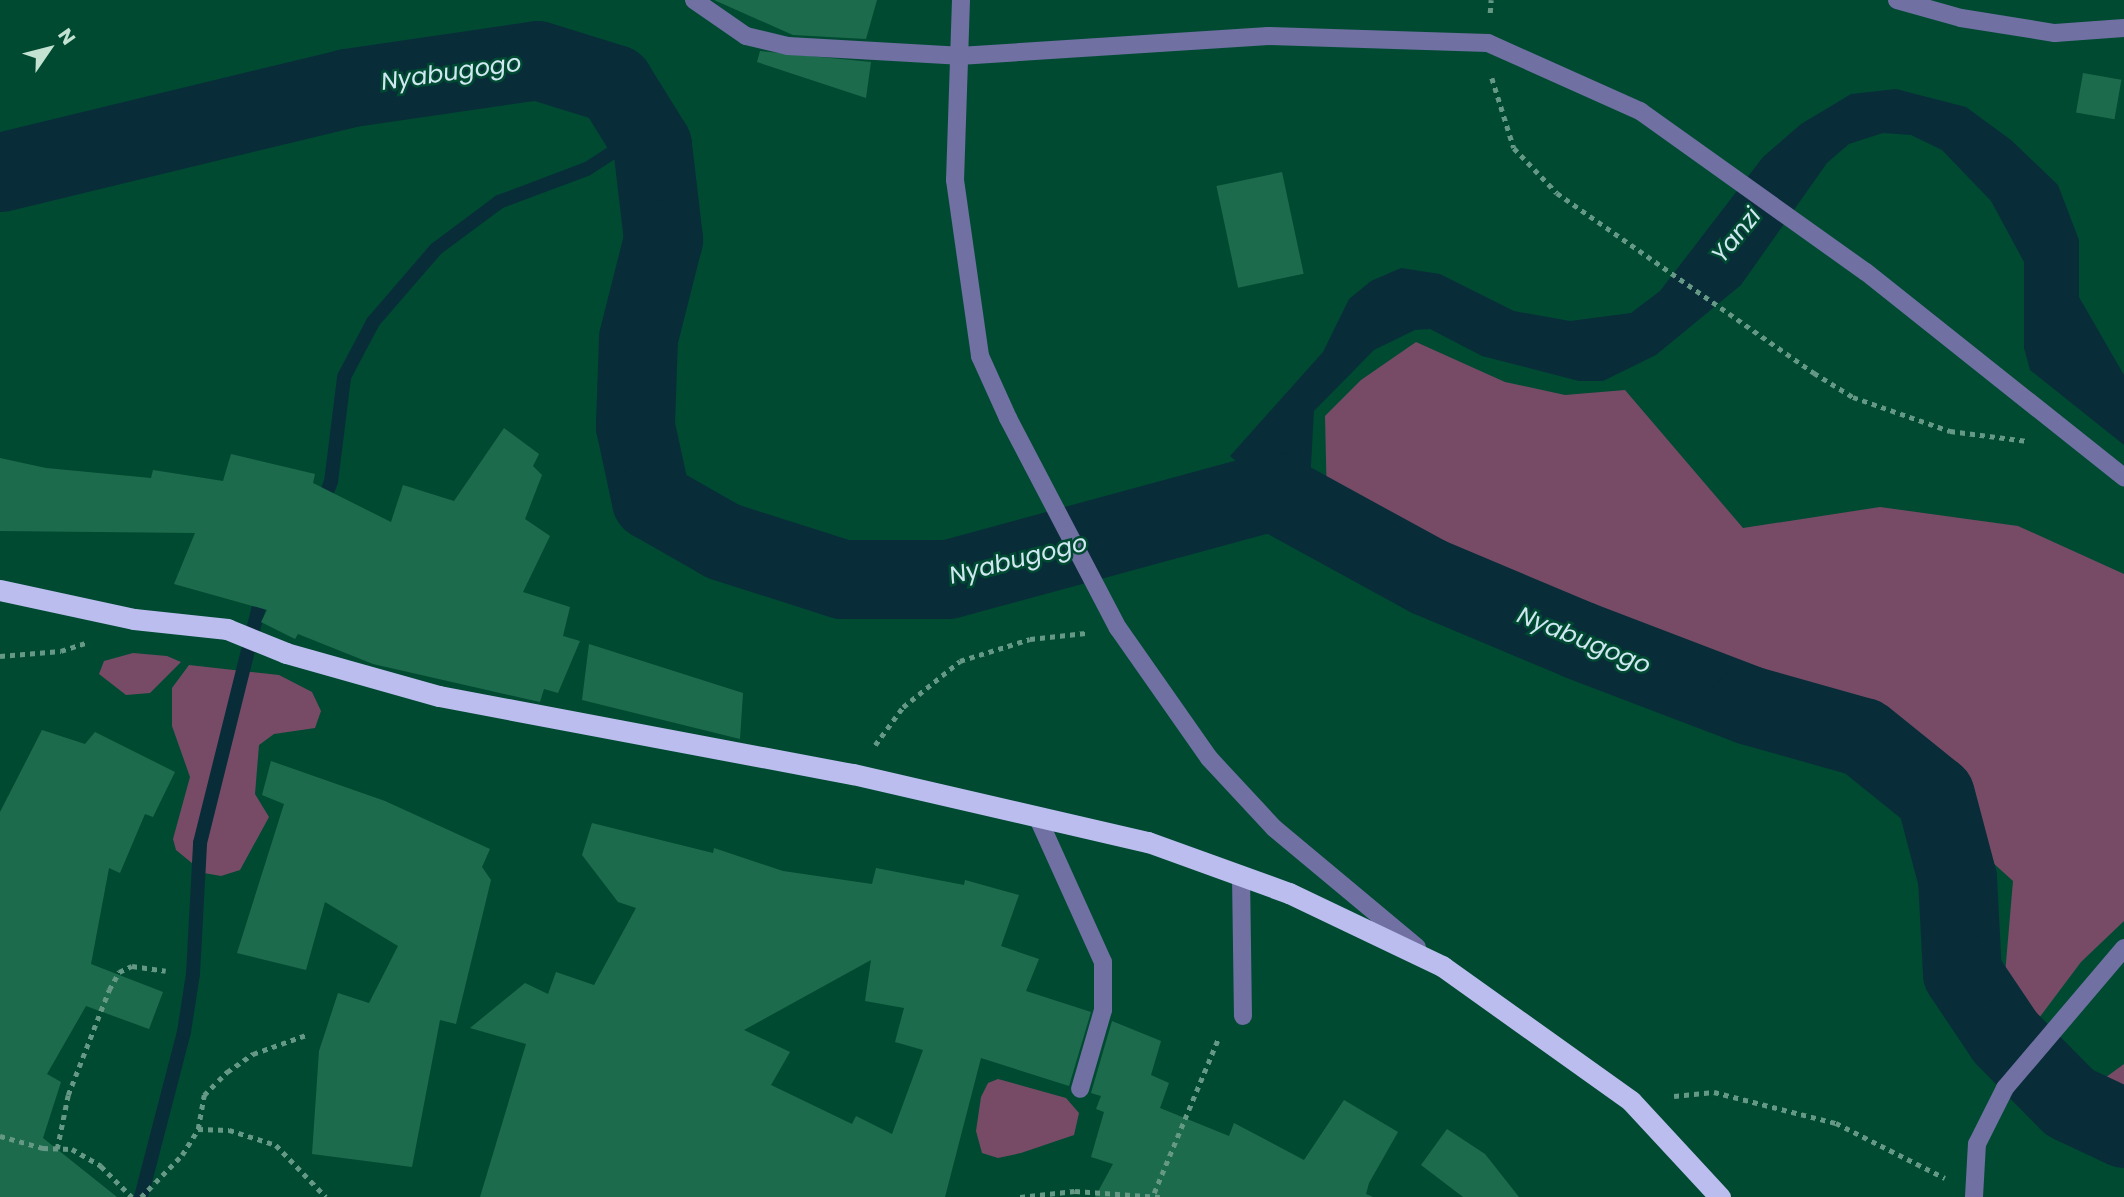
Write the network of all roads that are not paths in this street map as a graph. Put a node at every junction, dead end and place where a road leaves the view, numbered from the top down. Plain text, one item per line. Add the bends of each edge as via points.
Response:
1 (694, 0) edge
2 (961, 0) edge
3 (1897, 0) edge
4 (2124, 28) edge
5 (959, 56) junction
6 (2124, 477) edge
7 (0, 590) edge
8 (1037, 816) junction
9 (1241, 875) junction
10 (2124, 947) edge
11 (1442, 966) junction
12 (1243, 1016) road end
13 (1080, 1089) dead end
14 (1976, 1196) edge
15 (1720, 1197) edge

1 - 5 street via 746,36 788,46
2 - 5 street
3 - 4 street via 1961,18 2055,33
5 - 6 street via 1268,36 1488,43 1640,111 1800,225
5 - 11 street via 955,180 980,356 1032,466 1118,628 1209,758 1274,828 1365,909
7 - 8 highway via 134,620 227,629 286,653 439,696 853,774
8 - 9 highway via 1148,842
8 - 13 street via 1103,962 1103,1010
9 - 11 highway
9 - 12 street
10 - 14 street via 2005,1088 1977,1144
11 - 15 highway via 1631,1101

